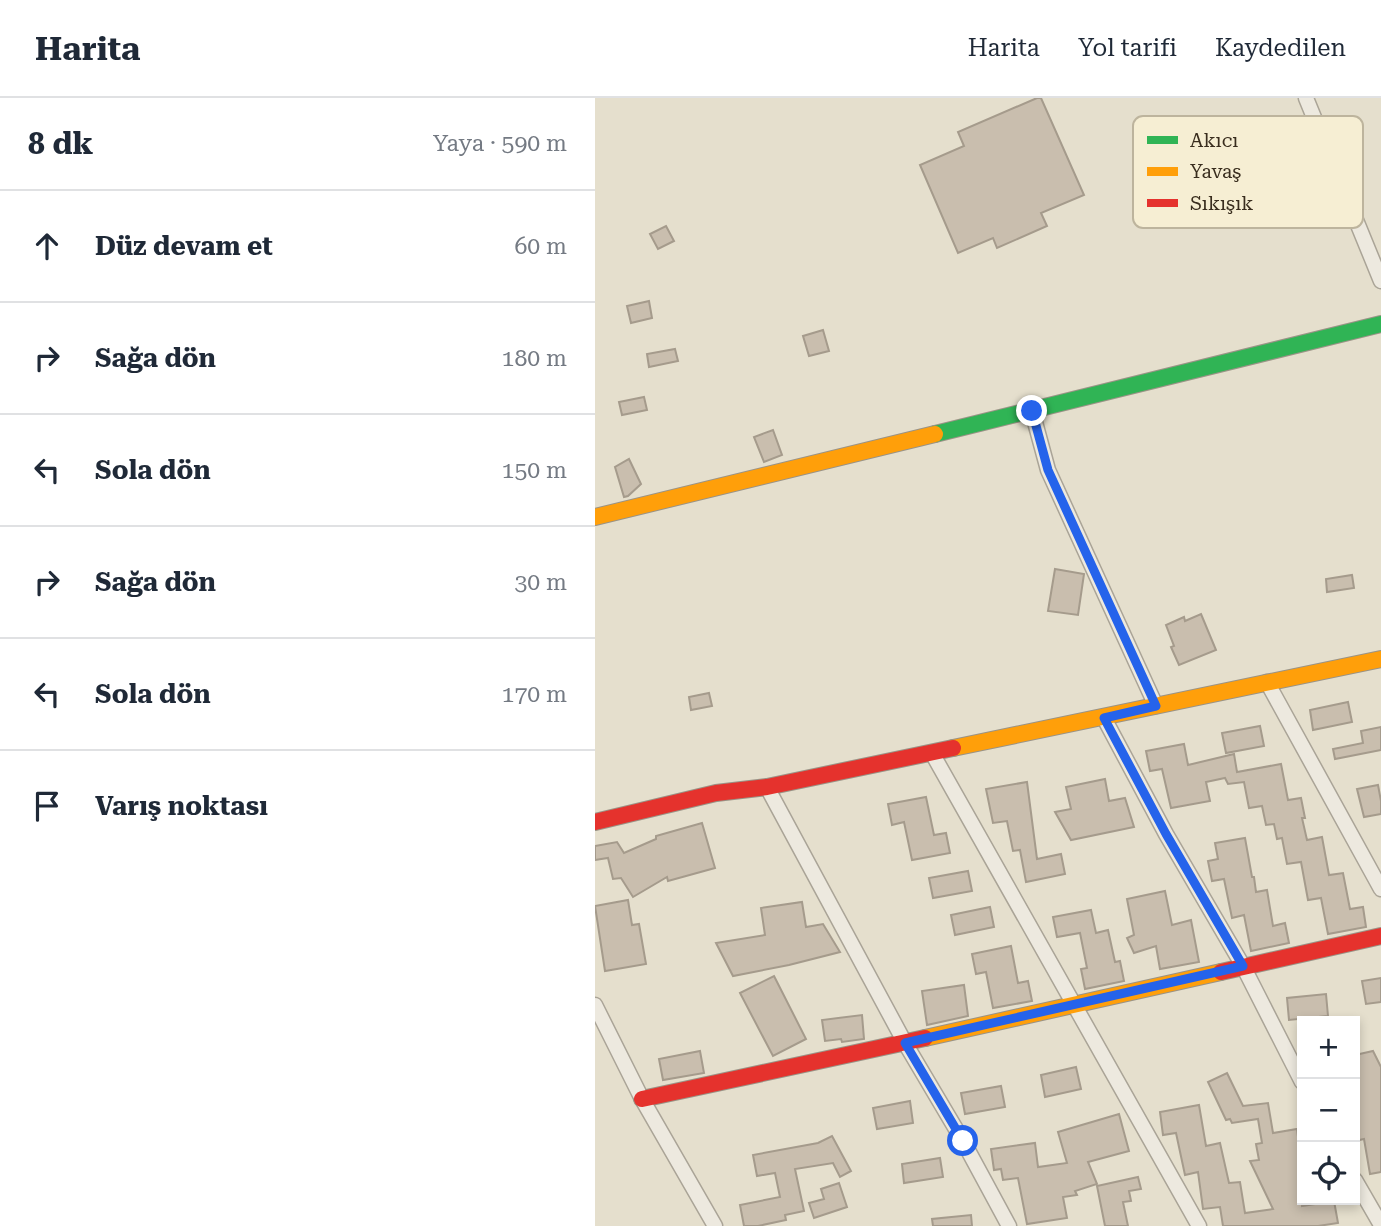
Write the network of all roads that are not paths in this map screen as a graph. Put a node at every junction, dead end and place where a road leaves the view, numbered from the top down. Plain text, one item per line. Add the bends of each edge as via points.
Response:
1 (1306, 98) edge
2 (1313, 116) edge
3 (1359, 228) edge
4 (1381, 282) edge
5 (1381, 324) edge
6 (1032, 411) junction
7 (595, 517) edge
8 (1381, 659) edge
9 (1267, 682) junction
10 (1156, 706) junction
11 (1104, 718) junction
12 (932, 753) junction
13 (767, 787) junction
14 (595, 822) edge
15 (1381, 889) edge
16 (1381, 936) edge
17 (1243, 966) junction
18 (1073, 1004) junction
19 (595, 1005) edge
20 (905, 1043) junction
21 (1300, 1079) edge
22 (642, 1098) junction
23 (1360, 1189) edge
24 (1381, 1225) edge
25 (715, 1226) edge
26 (1009, 1226) edge
27 (1199, 1226) edge

1 - 2 street
3 - 4 street
5 - 6 street
6 - 7 street
6 - 10 street via 1048,470
8 - 9 street
9 - 10 street
9 - 15 street
10 - 11 street
11 - 12 street
11 - 17 street
12 - 13 street
12 - 18 street
13 - 14 street via 716,793
13 - 20 street
16 - 17 street
17 - 18 street
17 - 21 street
18 - 20 street
18 - 27 street
19 - 22 street
20 - 22 street
20 - 26 street
22 - 25 street
23 - 24 street

